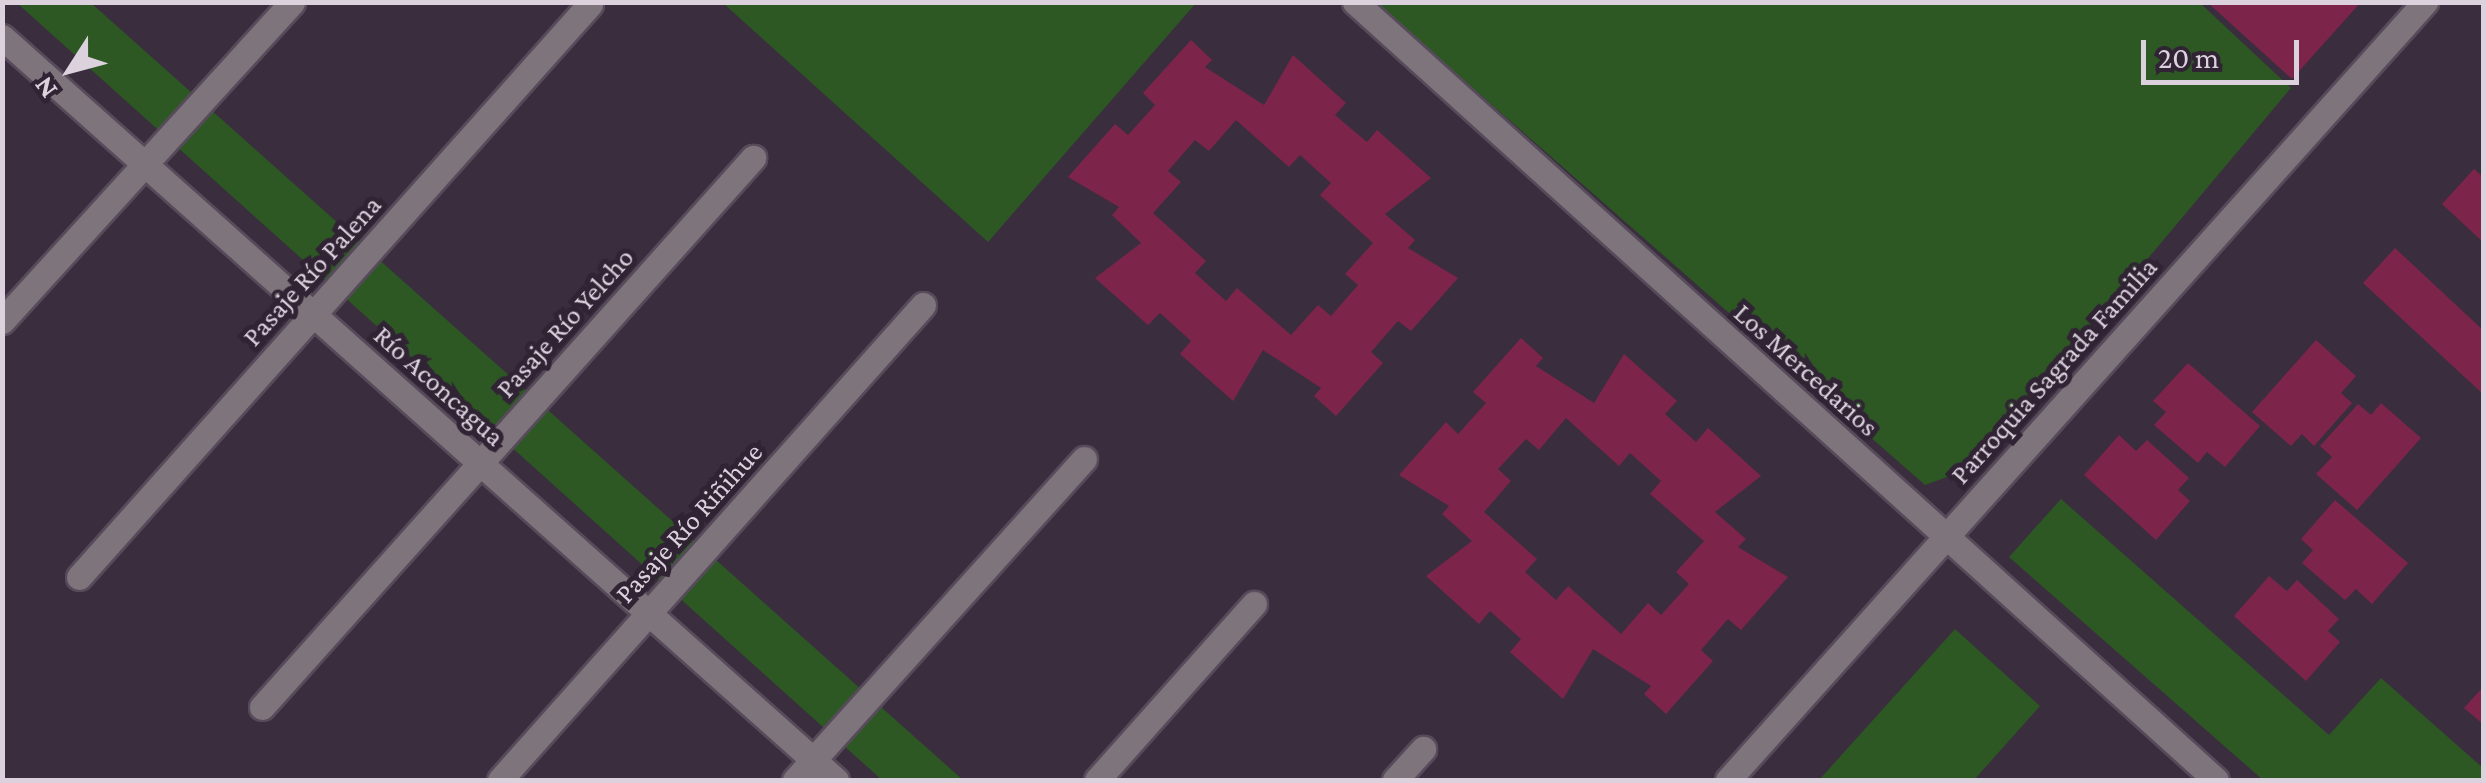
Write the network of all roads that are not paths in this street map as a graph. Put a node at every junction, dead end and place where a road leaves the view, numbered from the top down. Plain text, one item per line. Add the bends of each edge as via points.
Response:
1 (292, 2) edge
2 (1356, 2) edge
3 (2425, 2) edge
4 (590, 4) edge
5 (2, 37) edge
6 (754, 158) dead end
7 (145, 164) junction
8 (922, 304) dead end
9 (314, 314) junction
10 (2, 321) edge
11 (1084, 459) dead end
12 (480, 463) junction
13 (1946, 537) junction
14 (79, 577) dead end
15 (1254, 604) dead end
16 (649, 613) junction
17 (262, 707) dead end
18 (1424, 748) dead end
19 (814, 760) junction
20 (500, 780) edge
21 (795, 780) edge
22 (836, 780) edge
23 (1097, 780) edge
24 (1395, 780) edge
25 (1728, 780) edge
26 (2216, 780) edge

1 - 7 street
2 - 13 street, Los Mercedarios
3 - 13 street, Parroquia Sagrada Familia
4 - 9 street, Pasaje Río Palena
5 - 7 street, Río Aconcagua
6 - 12 street, Pasaje Río Yelcho
7 - 9 street, Río Aconcagua
7 - 10 street
8 - 16 street, Pasaje Río Riñihue
9 - 12 street, Río Aconcagua
9 - 14 street, Pasaje Río Palena
11 - 19 street
12 - 16 street, Río Aconcagua
12 - 17 street, Pasaje Río Yelcho
13 - 25 street, Parroquia Sagrada Familia
13 - 26 street, Los Mercedarios
15 - 23 street
16 - 19 street, Río Aconcagua
16 - 20 street, Pasaje Río Riñihue
18 - 24 street
19 - 21 street
19 - 22 street, Río Aconcagua

